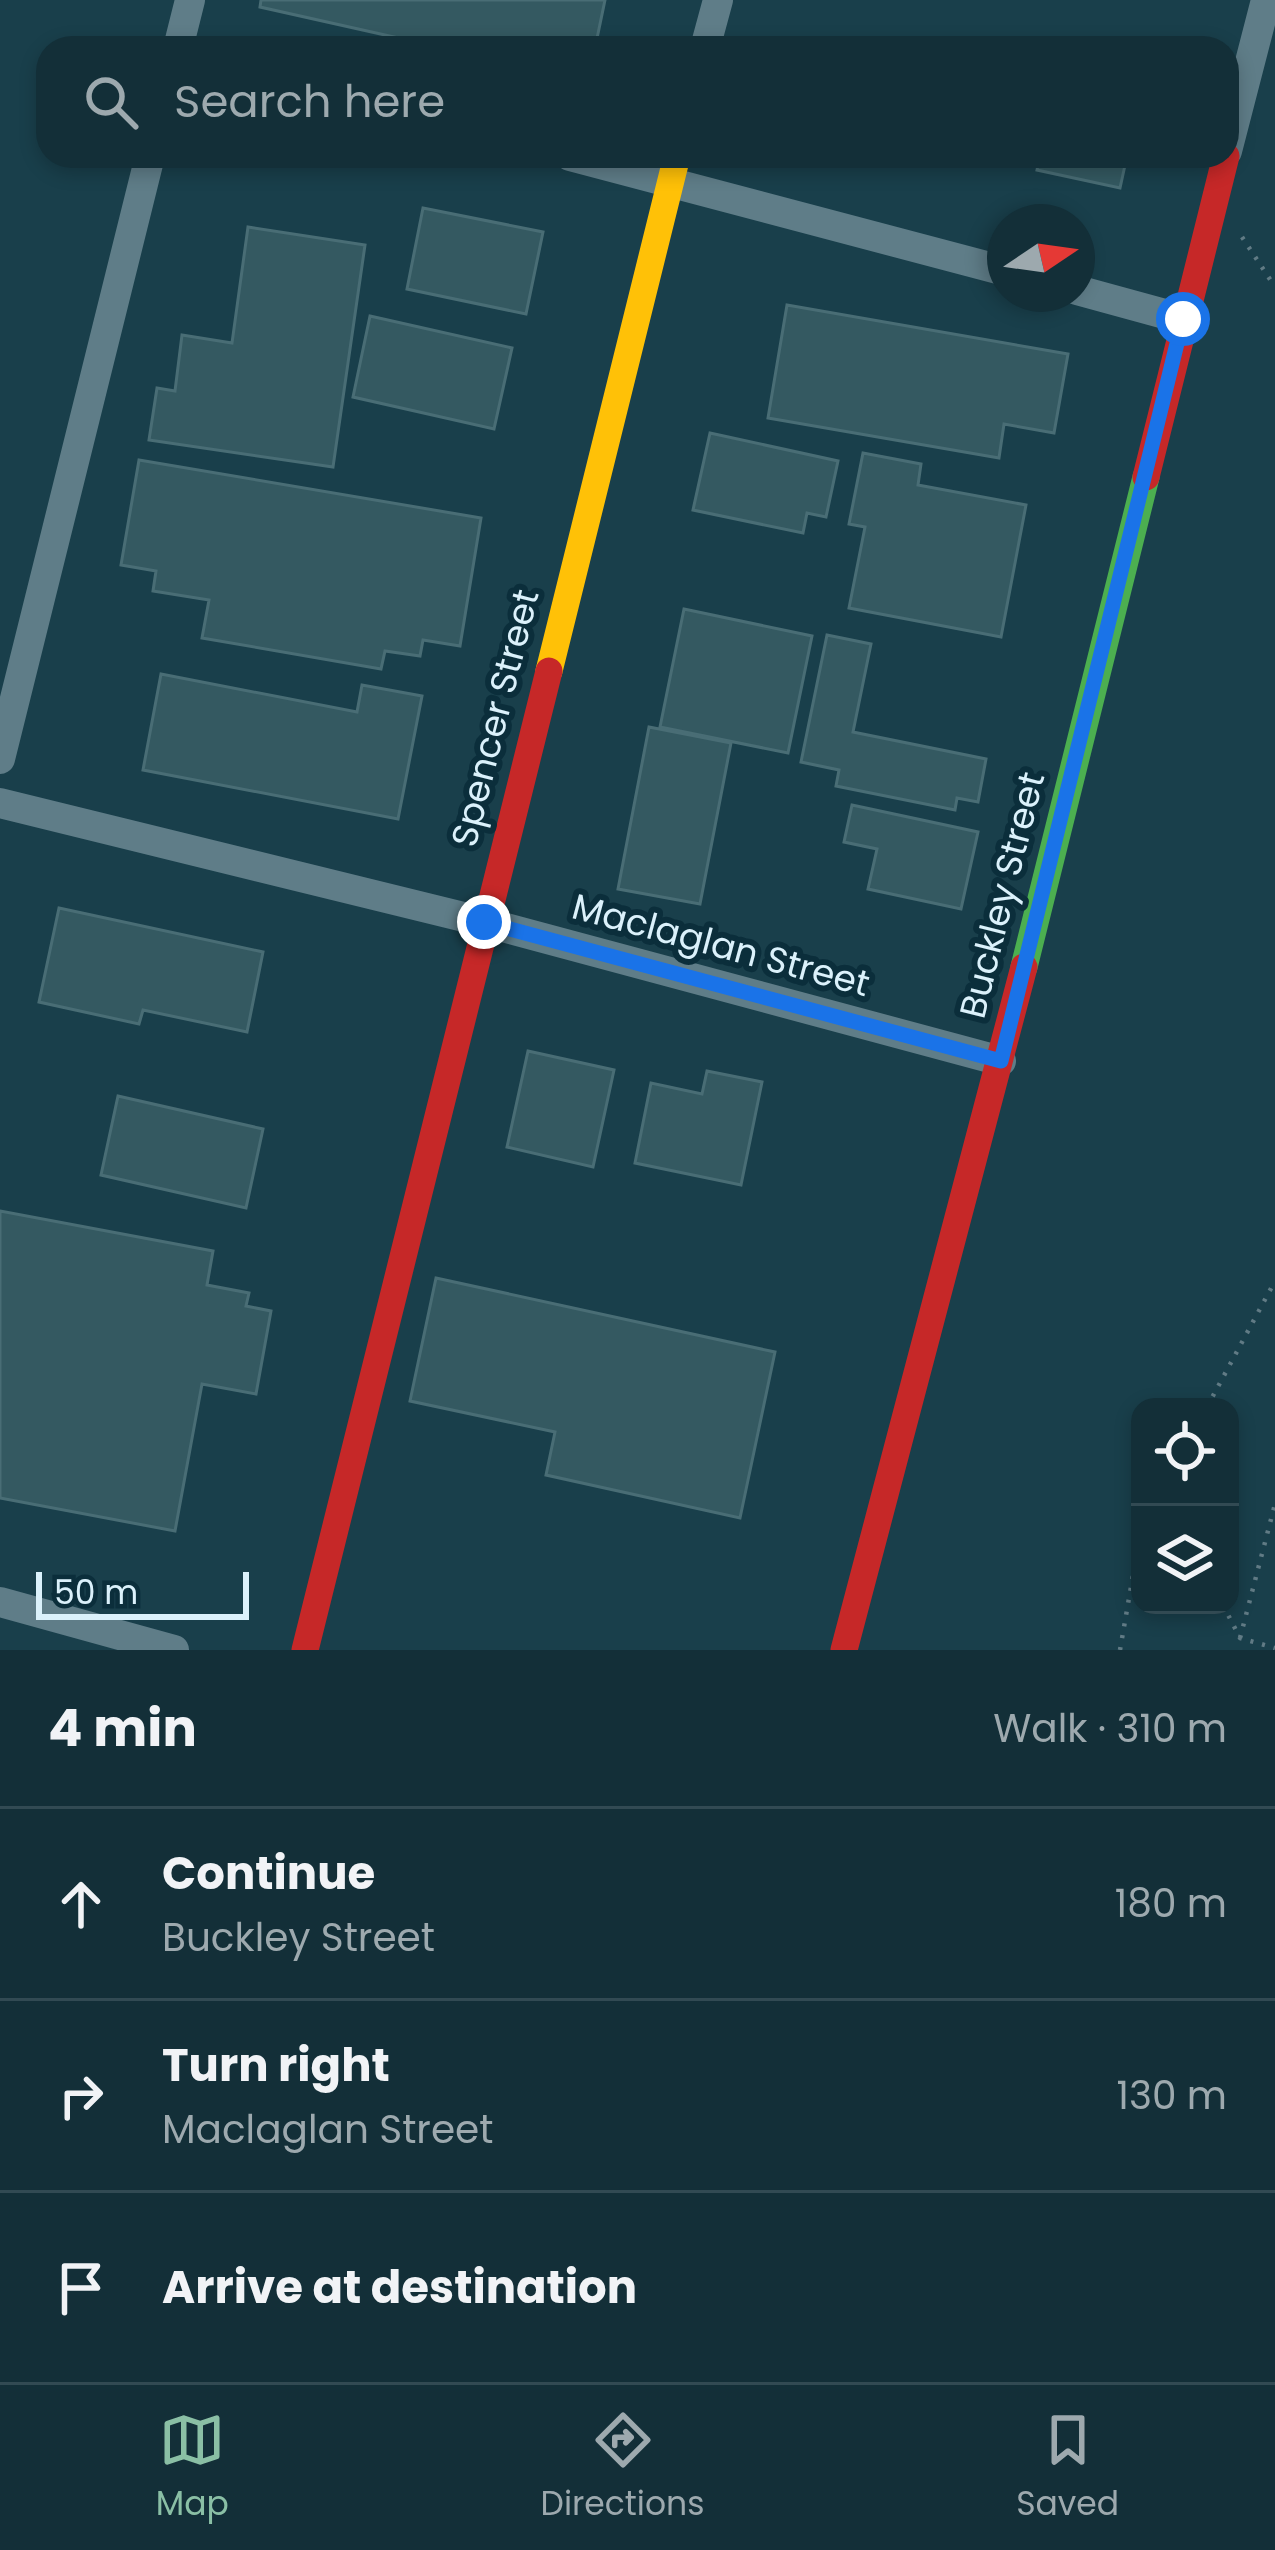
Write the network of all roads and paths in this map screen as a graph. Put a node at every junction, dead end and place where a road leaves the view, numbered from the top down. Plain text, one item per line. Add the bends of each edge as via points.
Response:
1 (190, 0) edge
2 (718, 0) edge
3 (1266, 0) edge
4 (181, 36) edge
5 (708, 36) edge
6 (1239, 103) edge
7 (148, 168) edge
8 (674, 168) edge
9 (1222, 168) edge
10 (1215, 197) junction
11 (987, 265) edge
12 (1275, 287) edge
13 (1095, 295) edge
14 (1183, 319) junction
15 (0, 759) edge
16 (0, 803) edge
17 (484, 922) junction
18 (1001, 1061) junction
19 (1275, 1281) edge
20 (1212, 1398) edge
21 (1275, 1504) edge
22 (1131, 1587) edge
23 (0, 1602) edge
24 (1228, 1614) edge
25 (1240, 1638) junction
26 (1275, 1648) edge
27 (174, 1650) edge
28 (305, 1650) edge
29 (844, 1650) edge
30 (1120, 1650) edge

1 - 4 street
2 - 5 street
3 - 6 street, Buckley Street
7 - 15 street
8 - 11 street
8 - 17 street, Spencer Street
9 - 10 street, Buckley Street
10 - 12 path
10 - 14 street, Buckley Street
13 - 14 street
14 - 18 street, Buckley Street
16 - 17 street, Maclaglan Street
17 - 18 street, Maclaglan Street
17 - 28 street, Spencer Street
18 - 29 street, Buckley Street
19 - 20 path
21 - 25 path
22 - 30 path
23 - 27 street
24 - 25 path
25 - 26 path

